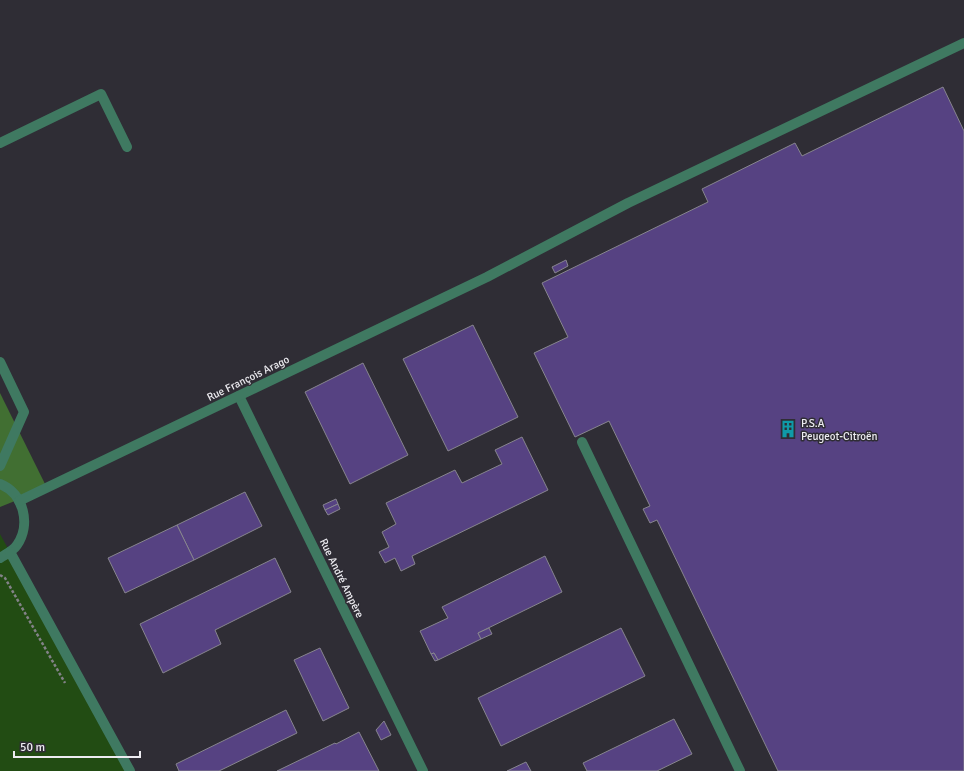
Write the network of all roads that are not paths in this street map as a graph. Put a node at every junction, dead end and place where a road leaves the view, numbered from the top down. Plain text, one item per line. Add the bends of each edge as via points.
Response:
1 (964, 43) edge
2 (0, 143) edge
3 (127, 147) dead end
4 (0, 362) edge
5 (239, 396) junction
6 (582, 442) dead end
7 (0, 466) edge
8 (0, 484) edge
9 (19, 501) junction
10 (10, 552) junction
11 (0, 558) edge
12 (130, 771) edge
13 (423, 771) edge
14 (740, 771) edge

1 - 5 street, Rue François Arago via 628,202 487,277
2 - 3 street via 102,94
4 - 7 street via 24,412
5 - 9 street, Rue François Arago
5 - 13 street, Rue André Ampère
6 - 14 street
8 - 9 street via 13,492
9 - 10 street via 25,519 24,529 19,542
10 - 11 street
10 - 12 street

